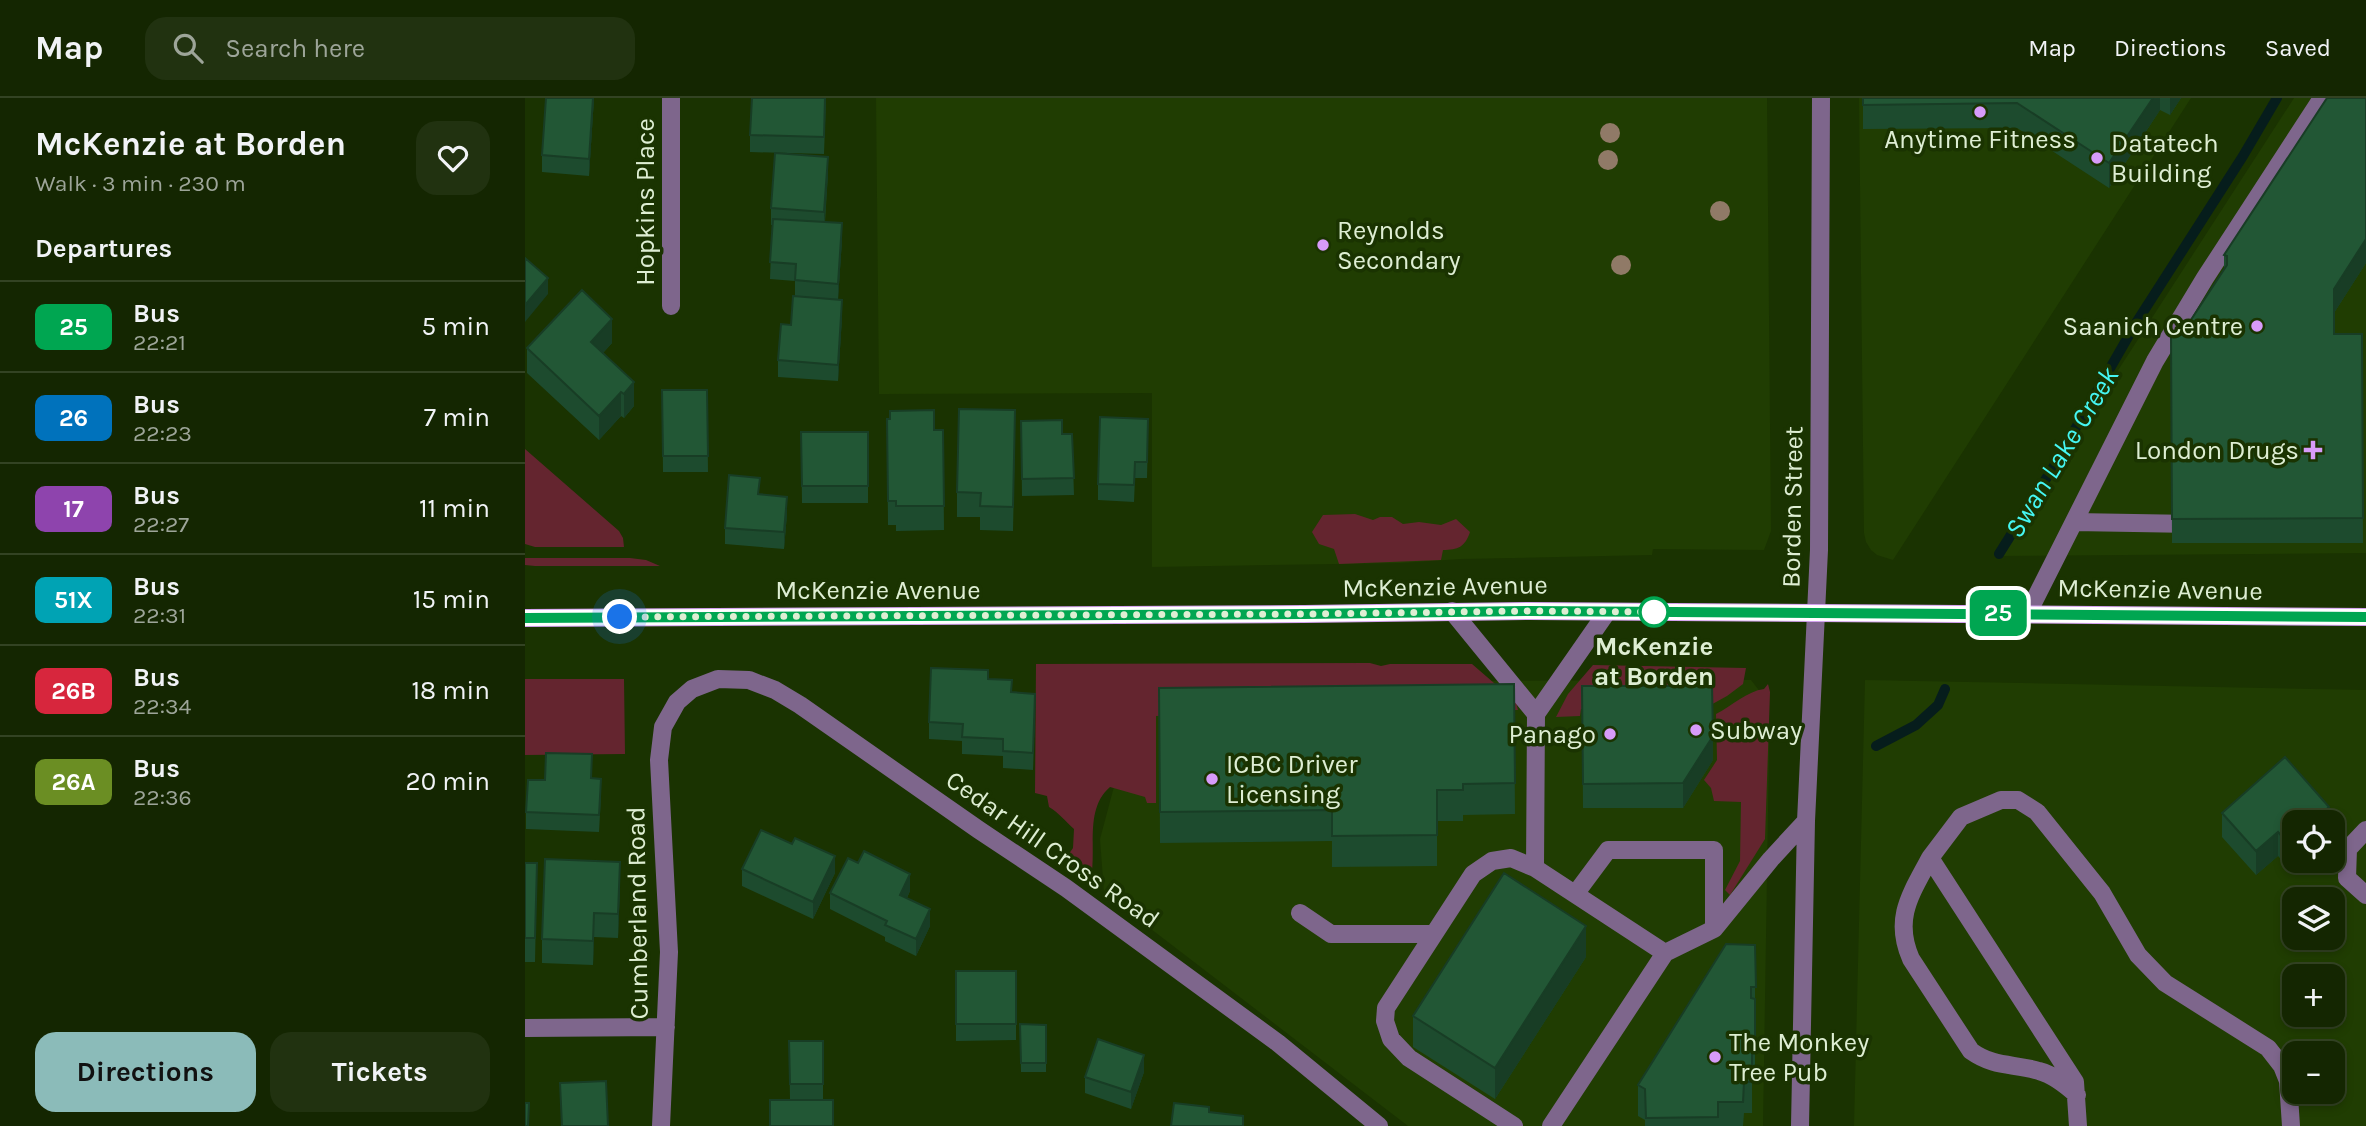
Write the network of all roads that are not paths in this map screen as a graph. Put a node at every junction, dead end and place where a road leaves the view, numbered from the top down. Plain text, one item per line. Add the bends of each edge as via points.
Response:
1 (671, 98) edge
2 (1821, 98) edge
3 (2322, 98) edge
4 (671, 306) dead end
5 (2201, 524) edge
6 (2071, 528) junction
7 (1452, 611) junction
8 (1816, 611) junction
9 (1607, 612) junction
10 (2028, 613) junction
11 (2366, 617) edge
12 (525, 618) edge
13 (677, 702) joint
14 (1536, 715) junction
15 (1806, 821) junction
16 (2366, 830) edge
17 (1930, 858) junction
18 (1535, 868) junction
19 (1576, 893) junction
20 (2366, 895) edge
21 (1300, 913) dead end
22 (1714, 929) junction
23 (1434, 934) junction
24 (1665, 953) junction
25 (666, 1027) junction
26 (525, 1028) edge
27 (2077, 1095) junction
28 (661, 1126) edge
29 (1379, 1126) edge
30 (1514, 1126) edge
31 (1551, 1126) edge
32 (1800, 1126) edge
33 (2078, 1126) edge
34 (2291, 1126) edge

1 - 4 street, Hopkins Place
2 - 8 street, Borden Street
3 - 6 street via 2155,361
5 - 6 street
6 - 10 street
7 - 9 main road, McKenzie Avenue
7 - 12 main road, McKenzie Avenue
7 - 14 street
8 - 9 main road, McKenzie Avenue
8 - 10 main road, McKenzie Avenue
8 - 15 street, Borden Street
9 - 14 street
10 - 11 main road, McKenzie Avenue
13 - 25 street, Cumberland Road via 663,727 659,760 669,951
13 - 29 street, Cedar Hill Cross Road via 692,689 718,679 749,680 775,690 1066,888 1278,1043
14 - 18 street
15 - 22 street
15 - 32 street, Borden Street
16 - 20 street via 2348,849 2347,878
17 - 27 street via 2075,1082
17 - 27 street via 1903,918 1911,959 1971,1051 1998,1065 2042,1072
17 - 34 street via 1961,817 2000,800 2018,800 2037,812 2102,893 2138,955 2165,983 2268,1048 2288,1082
18 - 19 street
18 - 23 street via 1511,858 1492,861 1473,874
19 - 22 street via 1608,850 1714,850
19 - 24 street
21 - 23 street via 1331,934
22 - 24 street
23 - 30 street via 1386,1008 1391,1039 1409,1058
24 - 31 street
25 - 26 street
25 - 28 street, Cumberland Road
27 - 33 street

